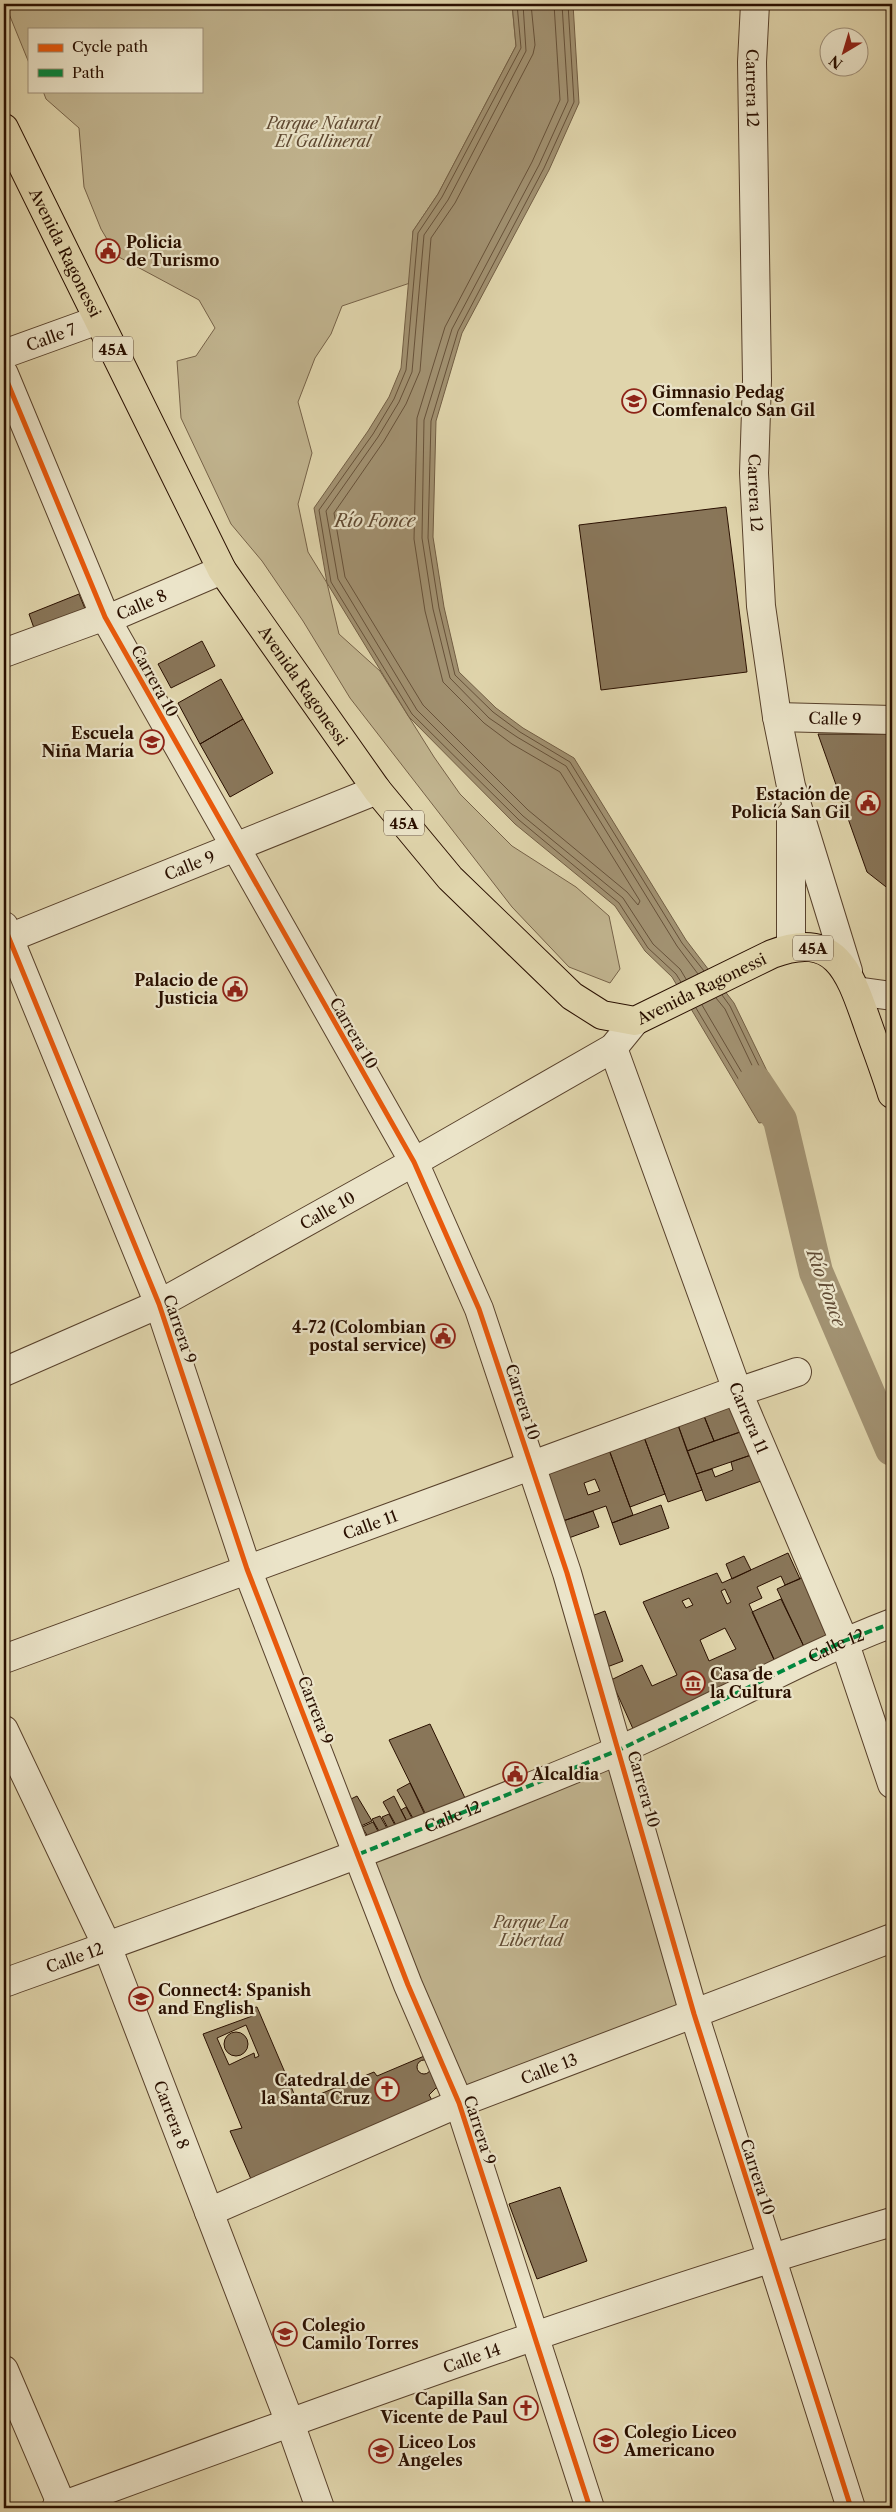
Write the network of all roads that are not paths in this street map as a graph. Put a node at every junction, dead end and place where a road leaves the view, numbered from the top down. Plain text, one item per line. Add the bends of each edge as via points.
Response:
1 (755, 4) edge
2 (4, 128) edge
3 (98, 320) junction
4 (4, 354) edge
5 (4, 374) edge
6 (222, 570) junction
7 (105, 617) junction
8 (4, 653) edge
9 (777, 716) junction
10 (892, 720) edge
11 (791, 786) junction
12 (376, 790) junction
13 (234, 849) junction
14 (5, 935) edge
15 (782, 950) junction
16 (852, 981) junction
17 (892, 996) edge
18 (646, 1016) junction
19 (613, 1048) junction
20 (892, 1094) edge
21 (414, 1162) junction
22 (159, 1304) junction
23 (4, 1372) edge
24 (797, 1372) dead end
25 (737, 1391) junction
26 (530, 1466) junction
27 (247, 1569) junction
28 (892, 1623) edge
29 (844, 1641) junction
30 (4, 1659) edge
31 (4, 1730) edge
32 (619, 1750) junction
33 (892, 1784) edge
34 (359, 1854) junction
35 (892, 1938) edge
36 (107, 1946) junction
37 (4, 1983) edge
38 (694, 2014) junction
39 (459, 2103) junction
40 (209, 2212) junction
41 (892, 2222) edge
42 (771, 2257) junction
43 (534, 2337) junction
44 (4, 2370) edge
45 (290, 2423) junction
46 (61, 2508) edge
47 (320, 2508) edge
48 (590, 2508) edge
49 (851, 2508) edge

1 - 9 street, Carrera 12 via 752,62 757,380 754,473 761,606
2 - 3 highway, Avenida Ragonessi / 45A
3 - 4 street, Calle 7
3 - 6 highway, Avenida Ragonessi / 45A
5 - 7 street, Carrera 10
6 - 7 street, Calle 8 via 117,615
6 - 12 highway, Avenida Ragonessi / 45A
7 - 8 street, Calle 8
7 - 13 street, Carrera 10
9 - 10 street, Calle 9
9 - 11 street, Carrera 12
11 - 15 street
11 - 16 street, Carrera 12
12 - 13 street, Calle 9
12 - 18 highway, Avenida Ragonessi / 45A via 450,878 572,996 602,1015
13 - 14 street, Calle 9
13 - 21 street, Carrera 10
14 - 22 street, Carrera 9
15 - 16 highway, 45A via 811,947 830,954
15 - 18 highway, Avenida Ragonessi / 45A
16 - 17 street
16 - 20 highway, 45A
18 - 19 street, Calle 10
19 - 21 street, Calle 10
19 - 25 street, Carrera 11
21 - 22 street, Calle 10
21 - 26 street, Carrera 10 via 479,1310
22 - 23 street, Calle 10
22 - 27 street, Carrera 9
24 - 25 street, Calle 11
25 - 26 street, Calle 11
25 - 29 street, Carrera 11
26 - 27 street, Calle 11
26 - 32 street, Carrera 10 via 567,1573
27 - 30 street, Calle 11
27 - 34 street, Carrera 9
28 - 29 street, Calle 12
29 - 32 street, Calle 12
29 - 33 street, Carrera 11
31 - 36 street, Carrera 8
32 - 34 street, Calle 12
32 - 38 street, Carrera 10
34 - 36 street, Calle 12
34 - 39 street, Carrera 9 via 408,1985
35 - 38 street, Calle 13
36 - 37 street, Calle 12
36 - 40 street, Carrera 8
38 - 39 street, Calle 13
38 - 42 street, Carrera 10
39 - 40 street, Calle 13
39 - 43 street, Carrera 9
40 - 45 street, Carrera 8
41 - 42 street, Calle 14
42 - 43 street, Calle 14
42 - 49 street, Carrera 10
43 - 45 street, Calle 14
43 - 48 street, Carrera 9
44 - 46 street
45 - 46 street, Calle 14
45 - 47 street, Carrera 8

